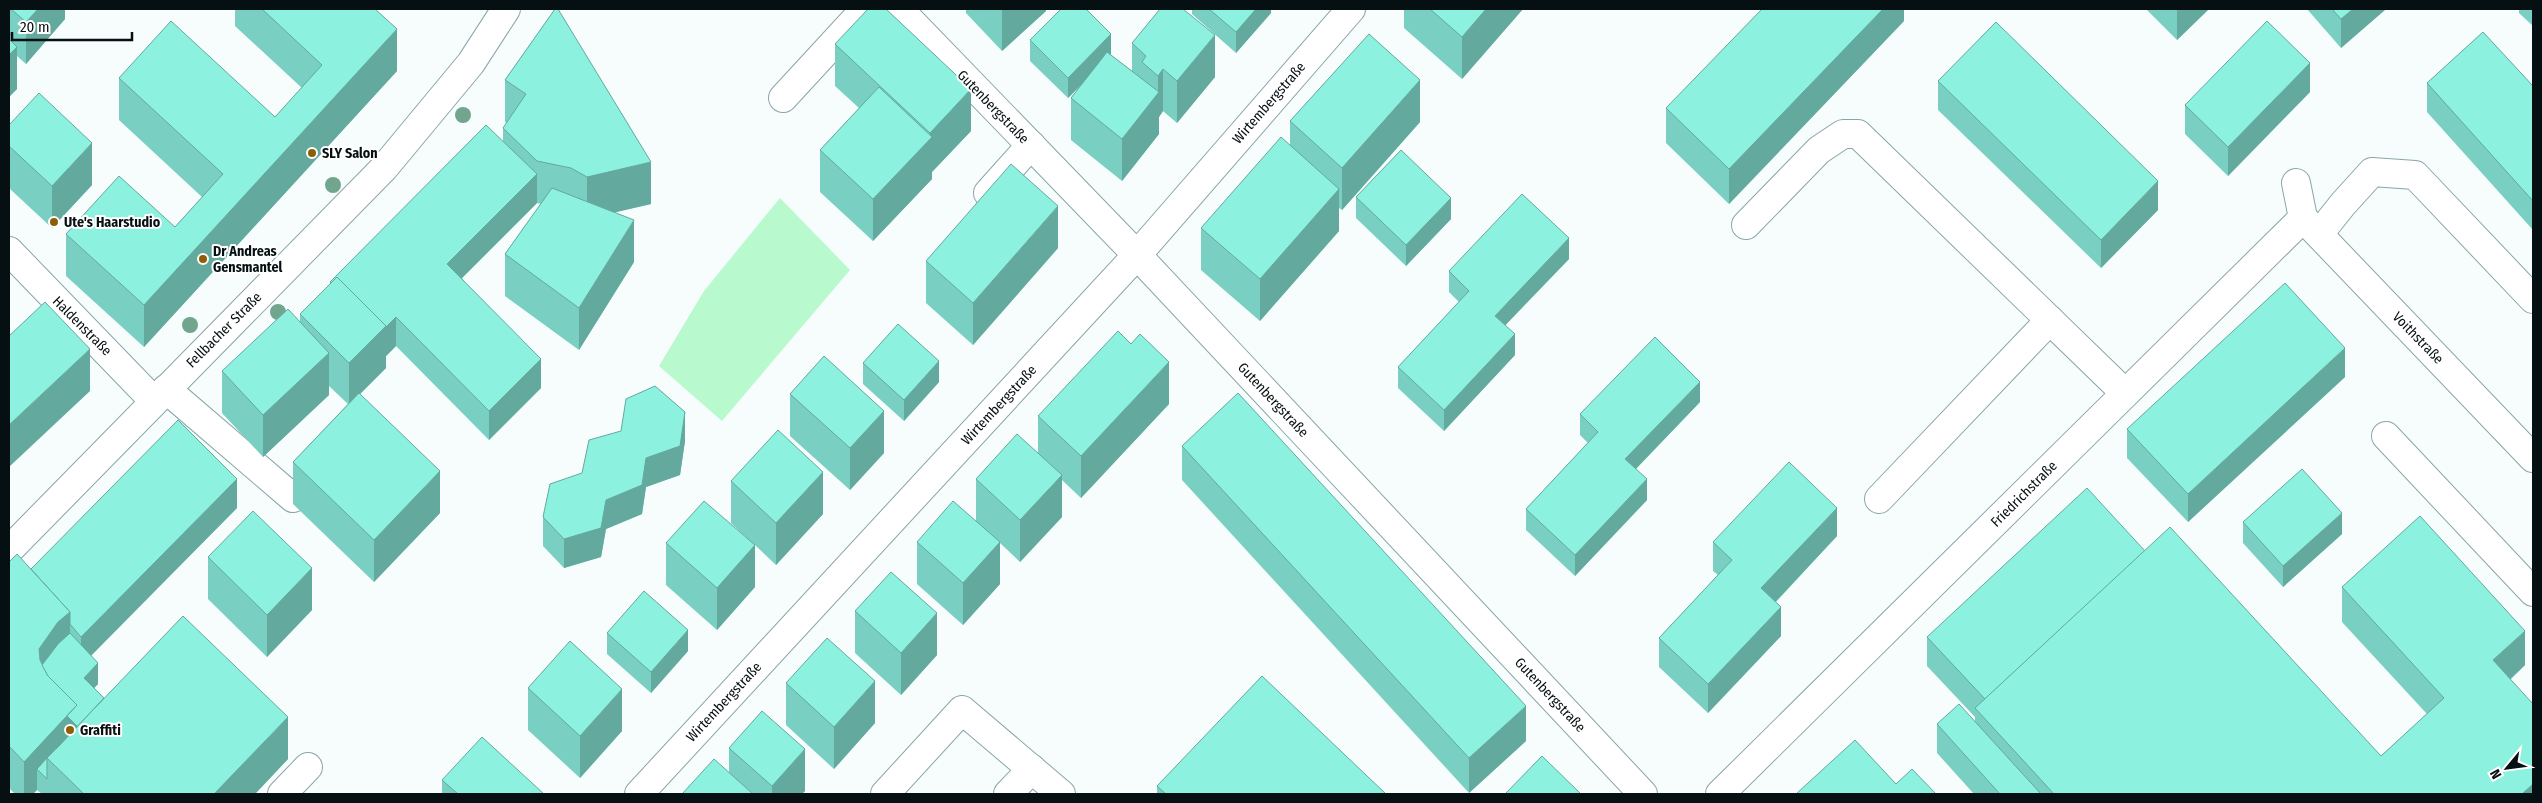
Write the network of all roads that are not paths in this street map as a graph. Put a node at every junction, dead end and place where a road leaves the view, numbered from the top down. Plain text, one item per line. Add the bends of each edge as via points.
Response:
1 (506, 9) edge
2 (865, 9) edge
3 (899, 9) edge
4 (1351, 9) edge
5 (783, 98) dead end
6 (1031, 146) junction
7 (2296, 183) dead end
8 (974, 209) edge
9 (1746, 225) dead end
10 (2311, 226) junction
11 (9, 252) edge
12 (1136, 255) junction
13 (2533, 299) edge
14 (2050, 320) junction
15 (2125, 394) junction
16 (160, 395) junction
17 (2386, 436) dead end
18 (2533, 458) edge
19 (293, 498) edge
20 (1879, 499) dead end
21 (9, 550) edge
22 (2533, 592) edge
23 (308, 766) dead end
24 (1032, 769) junction
25 (282, 794) edge
26 (639, 794) edge
27 (885, 794) edge
28 (1008, 794) edge
29 (1061, 794) edge
30 (1643, 794) edge
31 (1720, 794) edge

1 - 16 street, Fellbacher Straße via 471,63 384,168
2 - 5 street
3 - 6 street, Gutenbergstraße
4 - 12 street, Wirtembergstraße
6 - 8 street
6 - 12 street, Gutenbergstraße
7 - 10 street
9 - 14 street via 1819,150 1843,134 1858,134
10 - 13 street, Friedrichstraße via 2342,204 2372,172 2415,175
10 - 15 street, Friedrichstraße
10 - 18 street, Voithstraße
11 - 16 street, Haldenstraße
12 - 26 street, Wirtembergstraße
12 - 30 street, Gutenbergstraße
14 - 15 street
14 - 20 street
15 - 31 street, Friedrichstraße
16 - 19 street, Haldenstraße
16 - 21 street, Fellbacher Straße
17 - 22 street
23 - 25 street
24 - 27 street via 962,710
24 - 28 street
24 - 29 street

